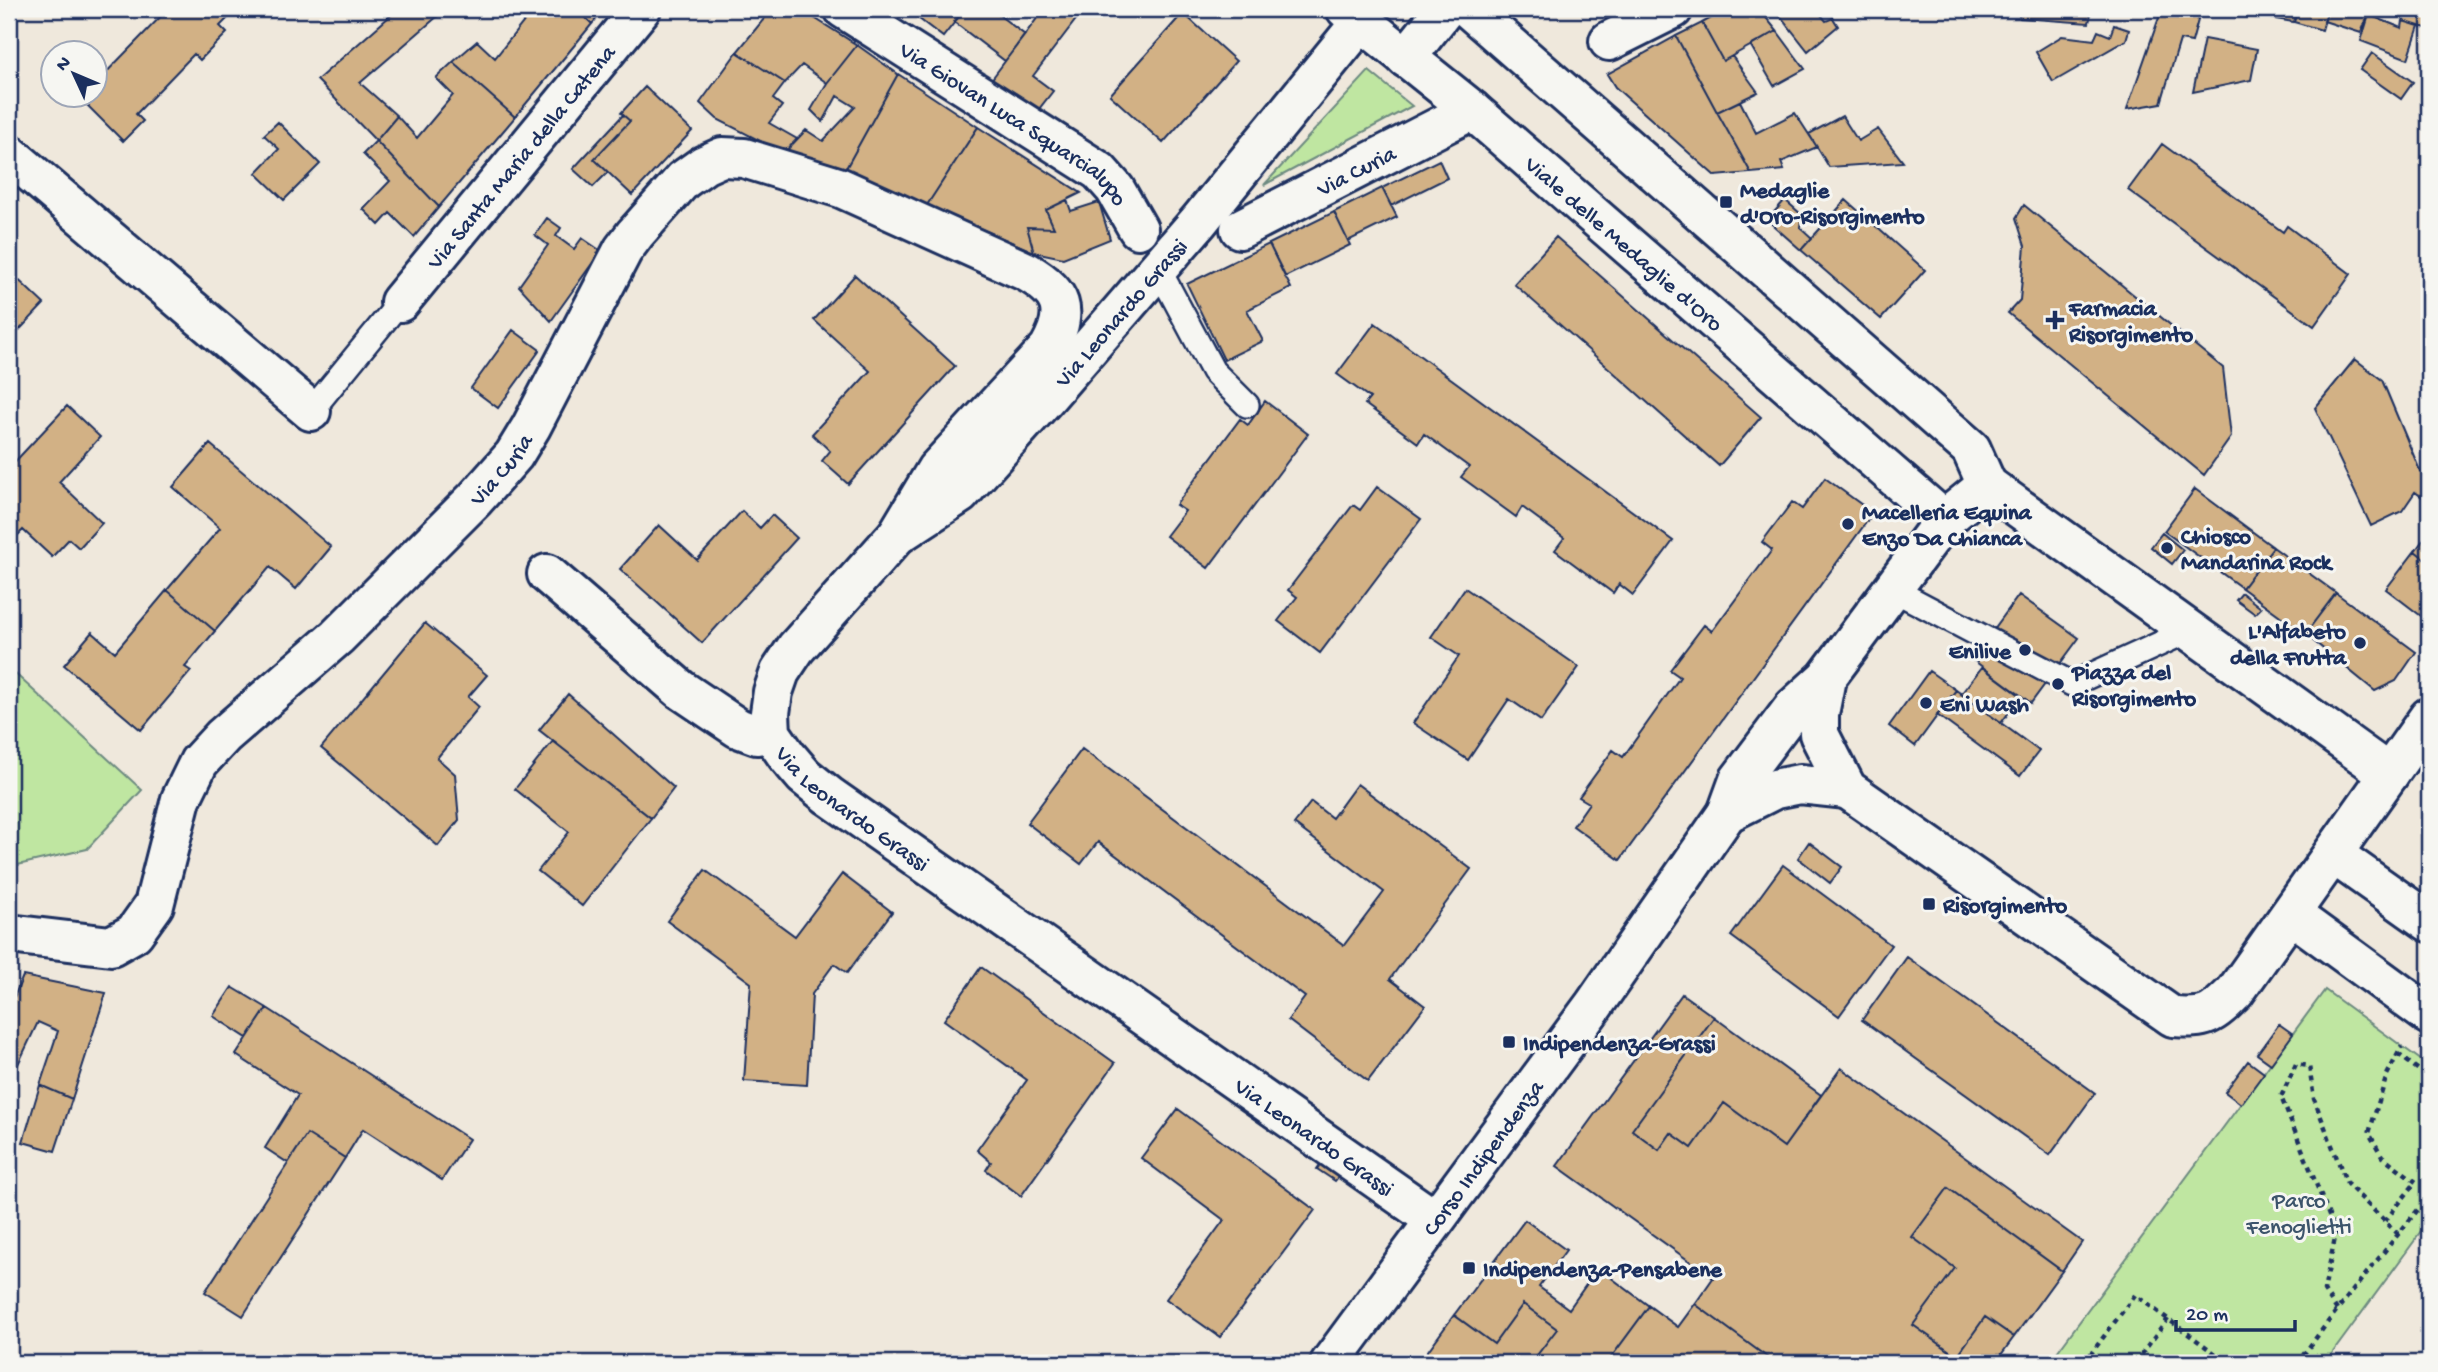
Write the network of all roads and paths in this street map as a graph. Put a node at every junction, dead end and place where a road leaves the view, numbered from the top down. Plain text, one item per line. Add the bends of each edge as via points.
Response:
1 (641, 9) edge
2 (844, 9) edge
3 (1445, 9) edge
4 (1469, 9) edge
5 (1673, 9) edge
6 (1354, 15) edge
7 (1609, 41) dead end
8 (1406, 58) junction
9 (1472, 110) junction
10 (9, 154) edge
11 (1139, 229) dead end
12 (1240, 229) dead end
13 (1158, 268) junction
14 (400, 302) joint
15 (1247, 405) dead end
16 (311, 411) joint
17 (1987, 485) junction
18 (1944, 520) junction
19 (897, 535) junction
20 (547, 574) dead end
21 (1892, 589) junction
22 (2190, 630) junction
23 (1826, 678) junction
24 (2426, 721) edge
25 (771, 733) junction
26 (2389, 774) junction
27 (1847, 789) junction
28 (1727, 813) junction
29 (2333, 854) junction
30 (2291, 914) junction
31 (2429, 922) edge
32 (9, 934) edge
33 (2429, 1015) edge
34 (2402, 1046) dead end
35 (2398, 1054) junction
36 (2429, 1078) edge
37 (2429, 1196) edge
38 (1435, 1220) junction
39 (2385, 1222) junction
40 (2398, 1234) junction
41 (2337, 1310) junction
42 (2168, 1319) junction
43 (1329, 1363) edge
44 (2084, 1363) edge
45 (2134, 1363) edge
46 (2228, 1363) edge
47 (2297, 1363) edge

1 - 14 street, Via Santa Maria della Catena
2 - 11 street, Via Giovan Luca Squarcialupo via 1099,172
3 - 8 street
4 - 17 street via 1971,449
5 - 7 street
6 - 8 street, Viale delle Medaglie d'Oro
6 - 13 street, Via Leonardo Grassi
8 - 9 street, Viale delle Medaglie d'Oro
9 - 12 street, Via Curia
9 - 18 street, Viale delle Medaglie d'Oro
10 - 16 street
13 - 15 lane via 1213,371
13 - 19 street, Via Leonardo Grassi via 960,494
14 - 16 lane
17 - 18 street
17 - 22 street
18 - 21 street
19 - 25 street, Via Leonardo Grassi via 780,672 773,692
19 - 32 street, Via Curia via 936,470 1053,341 1061,315 1054,291 1042,281 841,188 744,158 722,157 704,165 683,180 623,250 531,427 506,464 337,637 199,762 181,799 154,905 134,933 111,946
20 - 25 street via 680,689 738,728
21 - 22 lane via 2071,684
21 - 23 street
22 - 26 street
23 - 27 street via 1819,734
23 - 28 street via 1794,707 1739,780
24 - 26 street
25 - 38 street, Via Leonardo Grassi via 804,776 830,796
26 - 29 street
27 - 28 street via 1800,784 1775,789
27 - 30 street via 2173,1017 2198,1019 2217,1011
28 - 38 street, Corso Indipendenza via 1594,1005
29 - 30 street
29 - 31 street
30 - 33 street
34 - 35 path
35 - 36 path
35 - 39 path via 2386,1075 2369,1133 2382,1156 2416,1182
37 - 40 path
38 - 43 street, Corso Indipendenza
39 - 40 path
39 - 41 path via 2347,1184 2314,1099 2309,1066 2296,1064 2281,1097 2336,1233 2324,1291
40 - 41 path
41 - 47 path
42 - 44 path via 2135,1295
42 - 45 path
42 - 46 path

